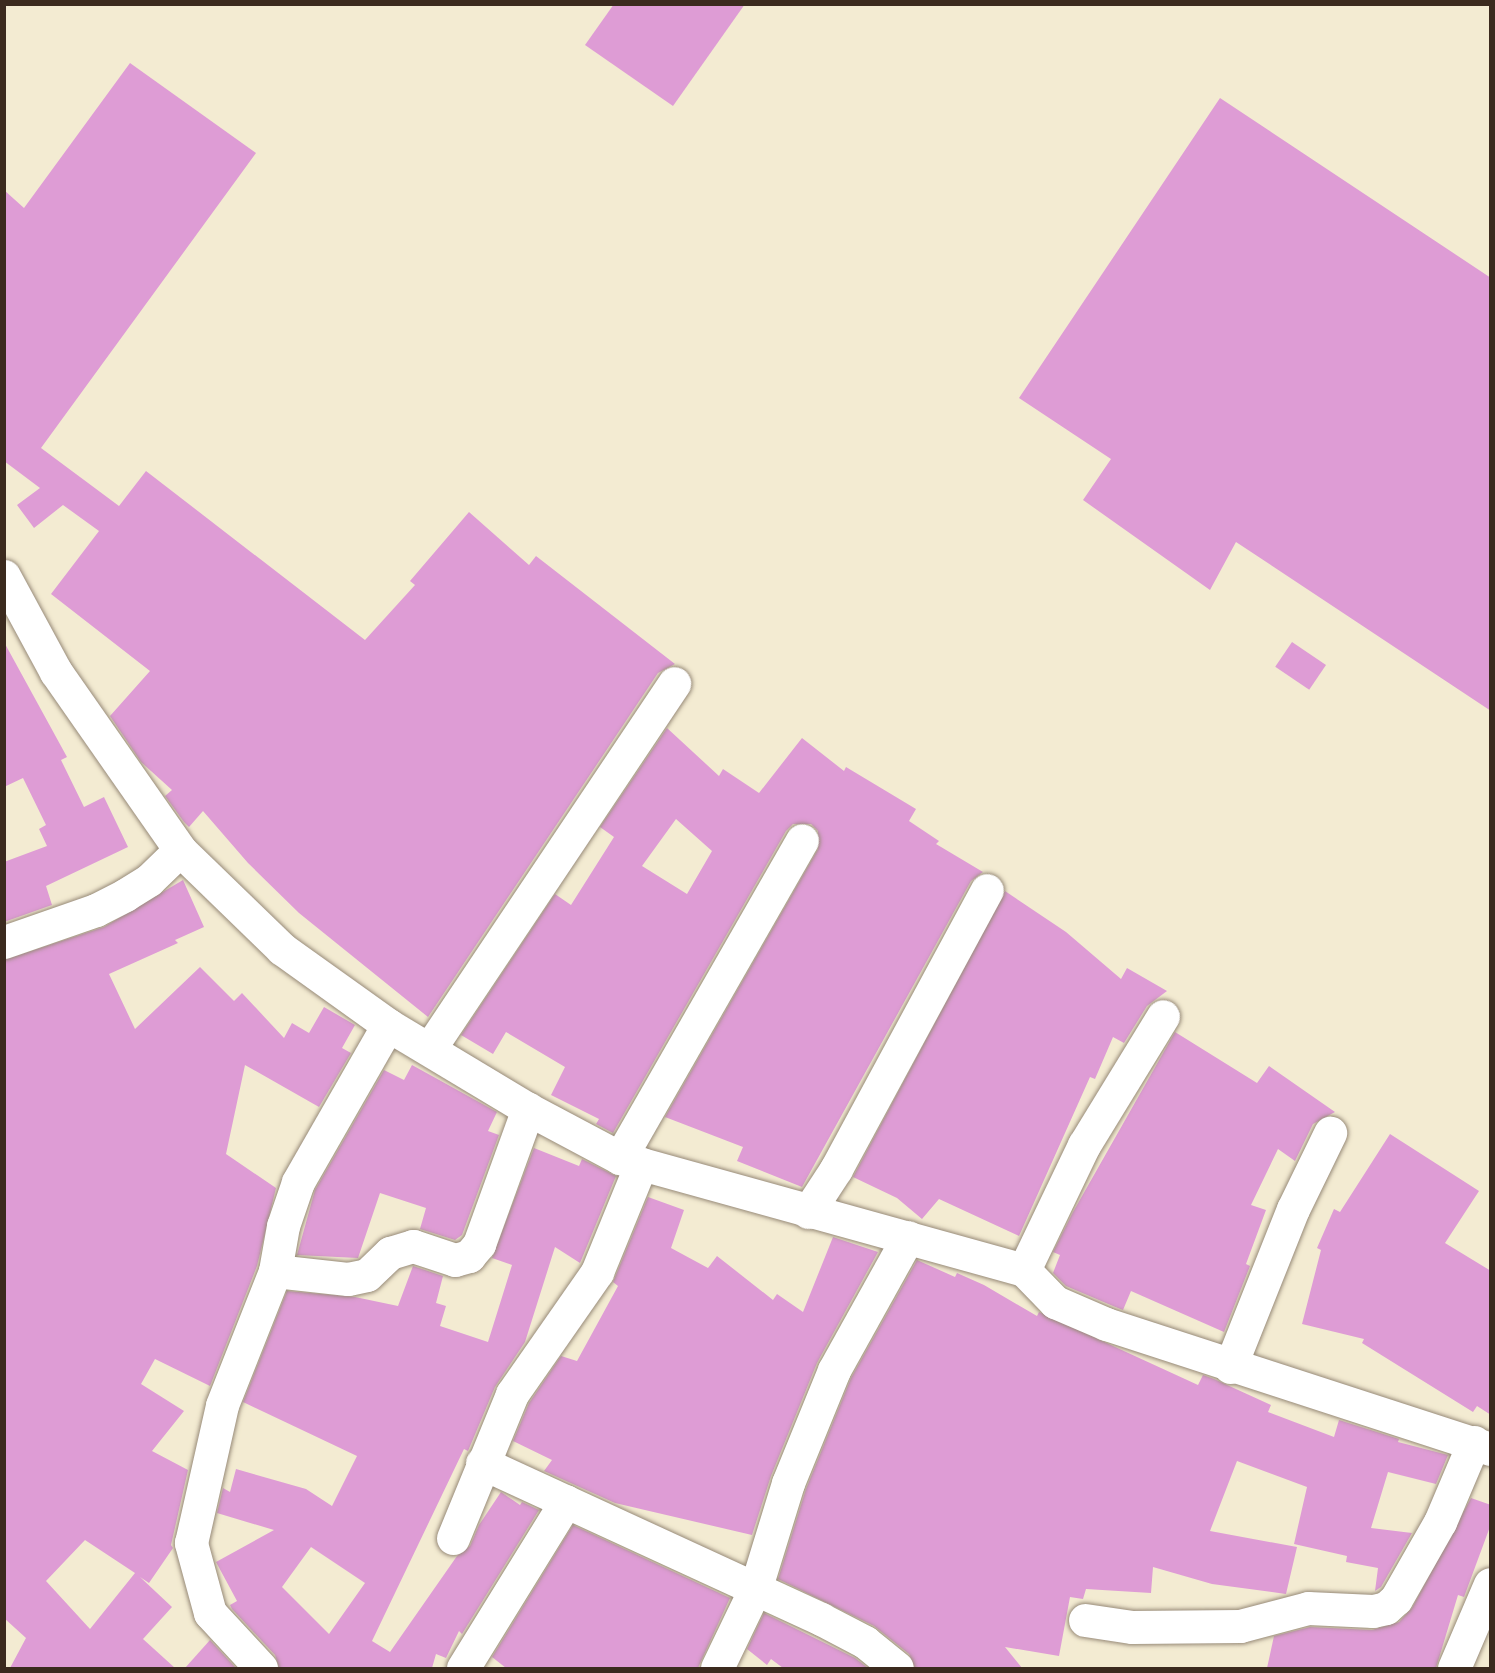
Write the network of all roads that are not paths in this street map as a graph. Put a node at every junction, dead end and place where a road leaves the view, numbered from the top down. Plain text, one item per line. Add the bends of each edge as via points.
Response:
1 (4, 576) edge
2 (674, 683) dead end
3 (802, 840) dead end
4 (180, 850) junction
5 (987, 890) dead end
6 (4, 942) edge
7 (1163, 1016) dead end
8 (388, 1025) junction
9 (430, 1048) junction
10 (528, 1109) junction
11 (1330, 1132) dead end
12 (630, 1161) junction
13 (808, 1212) junction
14 (908, 1237) junction
15 (1024, 1270) junction
16 (275, 1271) junction
17 (1230, 1367) junction
18 (1482, 1445) edge
19 (482, 1463) junction
20 (566, 1501) junction
21 (453, 1538) dead end
22 (1491, 1584) edge
23 (756, 1587) junction
24 (1085, 1620) dead end
25 (261, 1668) edge
26 (463, 1668) edge
27 (717, 1668) edge
28 (897, 1668) edge
29 (1454, 1668) edge

1 - 4 street via 56,672
2 - 9 street
3 - 12 street
4 - 6 street via 149,880 125,895 96,910
4 - 8 street via 282,949
5 - 13 street
7 - 15 street via 1084,1145
8 - 9 street
8 - 16 street via 298,1182 283,1226
9 - 10 street
10 - 12 street
10 - 16 street via 479,1244 470,1256 455,1260 413,1246 390,1253 367,1275 348,1279
11 - 17 street via 1293,1209
12 - 13 street
12 - 19 street via 597,1272 567,1319 525,1372
13 - 14 street
14 - 15 street
14 - 23 street via 834,1370 808,1428
15 - 17 street via 1054,1302
16 - 25 street via 222,1405 190,1543 210,1613
17 - 18 street
18 - 24 street via 1396,1599 1386,1608 1308,1608 1240,1626 1132,1627
19 - 20 street
19 - 21 street
20 - 23 street
20 - 26 street
22 - 29 street
23 - 27 street
23 - 28 street via 865,1642

